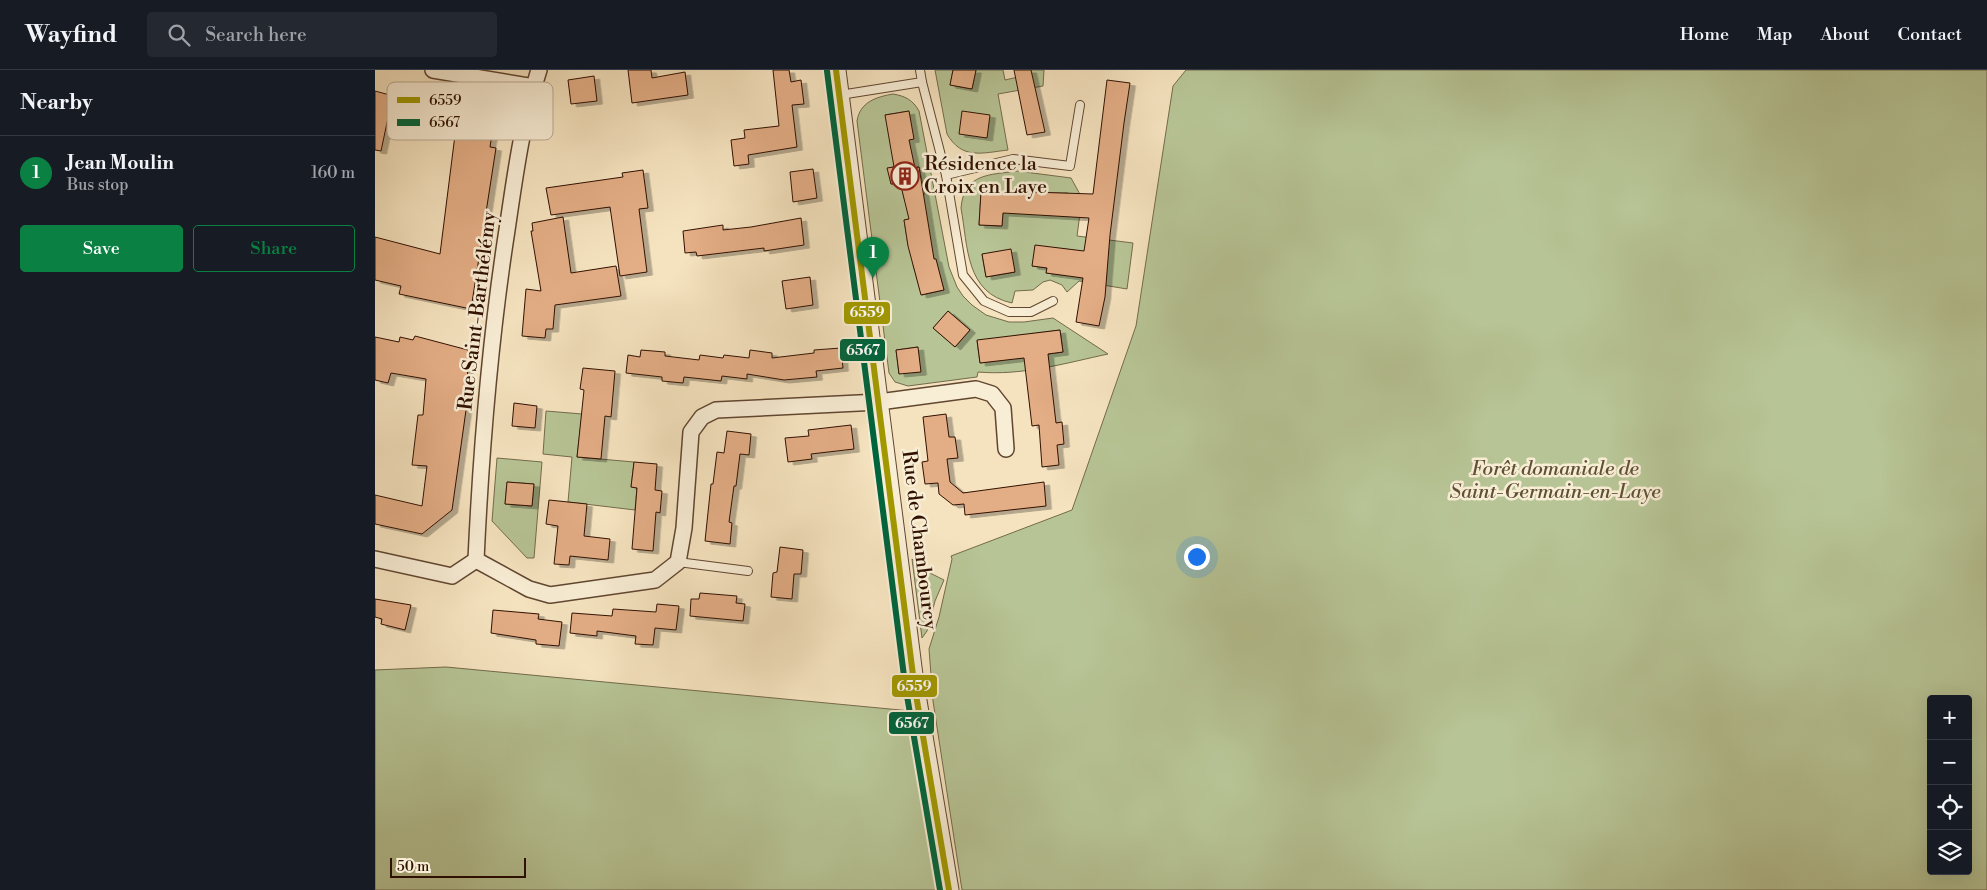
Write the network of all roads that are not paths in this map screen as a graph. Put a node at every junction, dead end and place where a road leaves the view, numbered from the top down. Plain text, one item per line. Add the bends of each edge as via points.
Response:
1 (433, 70) edge
2 (539, 70) edge
3 (836, 70) edge
4 (920, 70) edge
5 (504, 82) edge
6 (535, 82) edge
7 (922, 82) junction
8 (840, 95) junction
9 (1080, 105) dead end
10 (522, 140) edge
11 (946, 175) junction
12 (1053, 301) dead end
13 (879, 402) junction
14 (1006, 449) dead end
15 (375, 559) edge
16 (476, 560) junction
17 (678, 562) junction
18 (748, 571) dead end
19 (949, 890) edge

1 - 5 street
2 - 6 street, Rue Saint-Barthélémy
3 - 8 street, Rue de Chambourcy
4 - 7 lane
7 - 8 lane
7 - 11 lane
8 - 13 street, Rue de Chambourcy
9 - 11 lane via 1070,166 1013,159
10 - 16 street, Rue Saint-Barthélémy via 496,303
11 - 12 lane via 963,275 984,301 1009,312 1031,312
13 - 14 street via 976,389 992,394 1003,408
13 - 17 street via 716,410 702,417 691,432 684,528
13 - 19 street, Rue de Chambourcy via 913,683
15 - 16 street via 452,576
16 - 17 street via 529,590 551,595 655,580
17 - 18 lane

